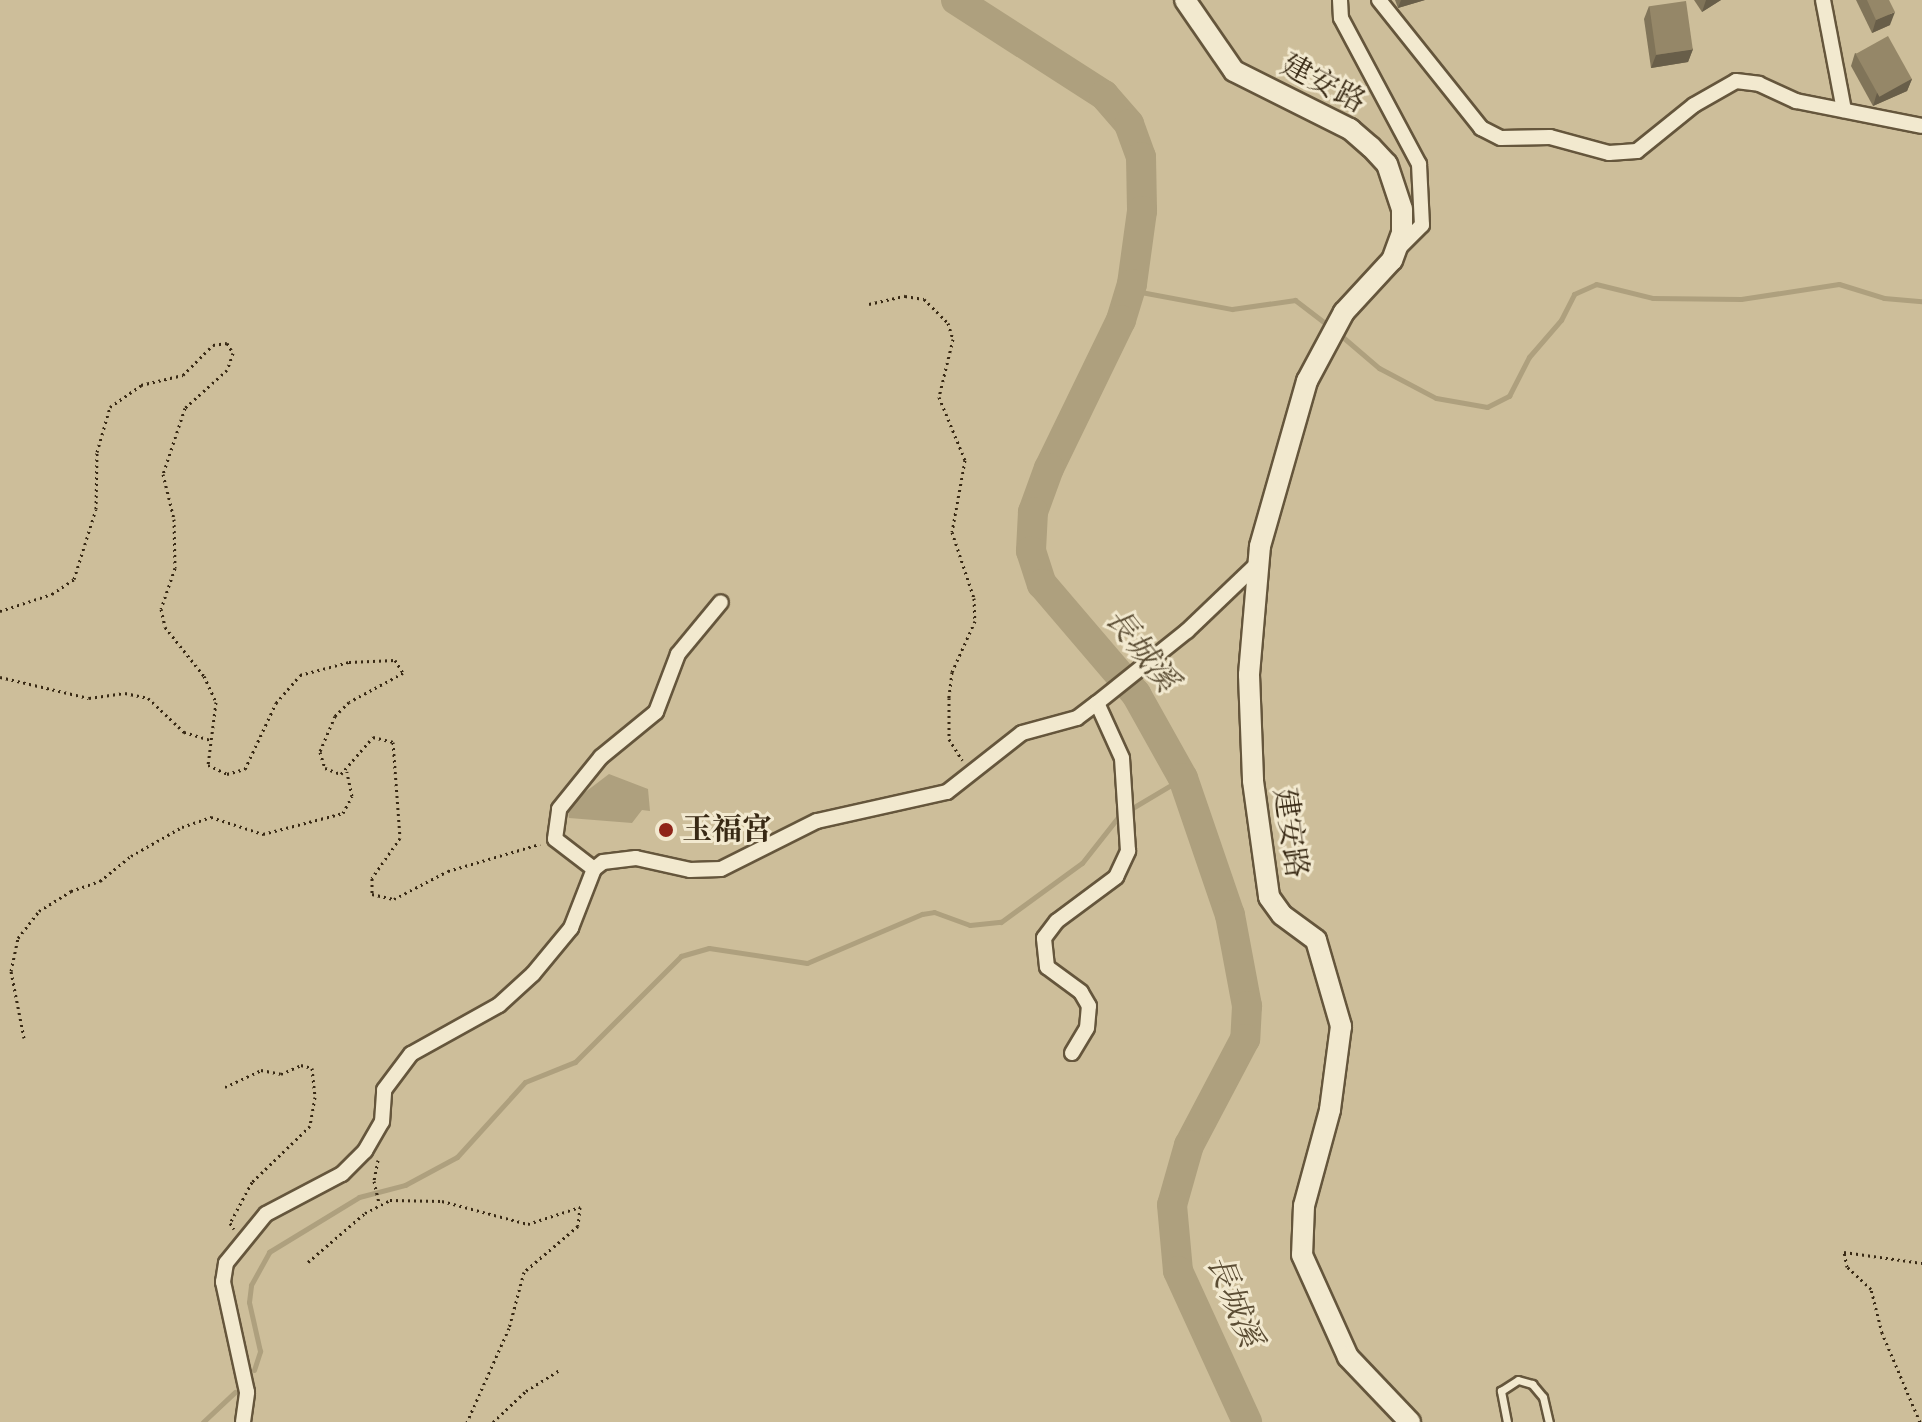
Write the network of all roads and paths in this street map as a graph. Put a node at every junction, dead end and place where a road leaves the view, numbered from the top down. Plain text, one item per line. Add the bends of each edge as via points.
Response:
1 (1185, 0) edge
2 (1340, 0) edge
3 (1379, 0) edge
4 (1823, 0) edge
5 (1844, 110) junction
6 (1922, 126) edge
7 (1398, 249) junction
8 (869, 304) dead end
9 (1257, 564) junction
10 (721, 602) dead end
11 (0, 611) edge
12 (0, 677) edge
13 (1102, 699) junction
14 (211, 740) junction
15 (347, 772) junction
16 (977, 772) junction
17 (555, 839) junction
18 (594, 869) junction
19 (24, 1038) dead end
20 (1072, 1053) dead end
21 (225, 1087) dead end
22 (382, 1122) junction
23 (379, 1203) junction
24 (242, 1242) junction
25 (308, 1262) dead end
26 (1922, 1263) edge
27 (560, 1370) dead end
28 (243, 1422) edge
29 (467, 1422) edge
30 (493, 1422) edge
31 (1410, 1422) edge
32 (1507, 1422) edge
33 (1549, 1422) edge
34 (1920, 1422) edge

1 - 7 street, 建安路 via 1234,71 1350,129 1387,164 1402,209
2 - 7 street via 1341,18 1419,164 1422,225
3 - 5 street via 1481,128 1501,138 1550,137 1609,153 1637,151 1694,105 1736,81
4 - 5 street
5 - 6 street
7 - 9 street, 建安路 via 1344,312 1307,381
8 - 16 path via 905,296 924,299 948,323 953,339 939,397 965,460 952,532 974,598 975,621 952,672 949,739 953,752
9 - 13 street via 1187,631
9 - 31 street, 建安路 via 1249,675 1253,781 1265,880 1274,906 1316,940 1341,1026 1330,1110 1304,1206 1302,1255 1348,1357
10 - 17 street via 678,654 656,712 601,757 586,781 563,802
11 - 14 path via 52,594 74,579 96,509 97,452 110,407 141,385 183,375 213,345 227,343 233,353 227,370 185,408 163,474 174,519 175,568 161,609 169,634 211,686 216,702
12 - 14 path via 89,698 125,693 148,698 184,732
13 - 16 street via 1077,718 1022,733
13 - 20 street via 1122,758 1128,851 1116,877 1057,921 1044,938 1042,958 1047,967 1081,992 1089,1006 1087,1028
14 - 15 path via 208,765 238,773 251,764 271,712 300,675 349,662 401,663 398,679 349,702 325,735 320,761 333,772
15 - 17 path via 367,741 382,736 393,742 401,828 396,848 369,887 382,899 394,899 448,871
15 - 19 path via 352,796 343,813 263,834 211,817 182,827 100,881 39,911 18,938 11,971
16 - 18 street via 928,799 805,825 721,869 690,870 636,858 603,862
17 - 18 street
18 - 22 street via 571,928 533,974 499,1005 411,1054 384,1090
21 - 24 path via 261,1070 281,1074 301,1065 312,1068 310,1126 252,1182 230,1223
22 - 23 path via 385,1135 374,1181
22 - 24 street via 365,1151 342,1174 273,1209
23 - 25 path
23 - 29 path via 416,1197 528,1224 576,1205 583,1212 578,1226 524,1272 509,1328
24 - 28 street via 223,1274 247,1392
26 - 34 path via 1844,1252 1847,1267 1871,1289 1882,1333
27 - 30 path via 526,1391
32 - 33 lane via 1501,1391 1518,1380 1532,1384 1543,1397

